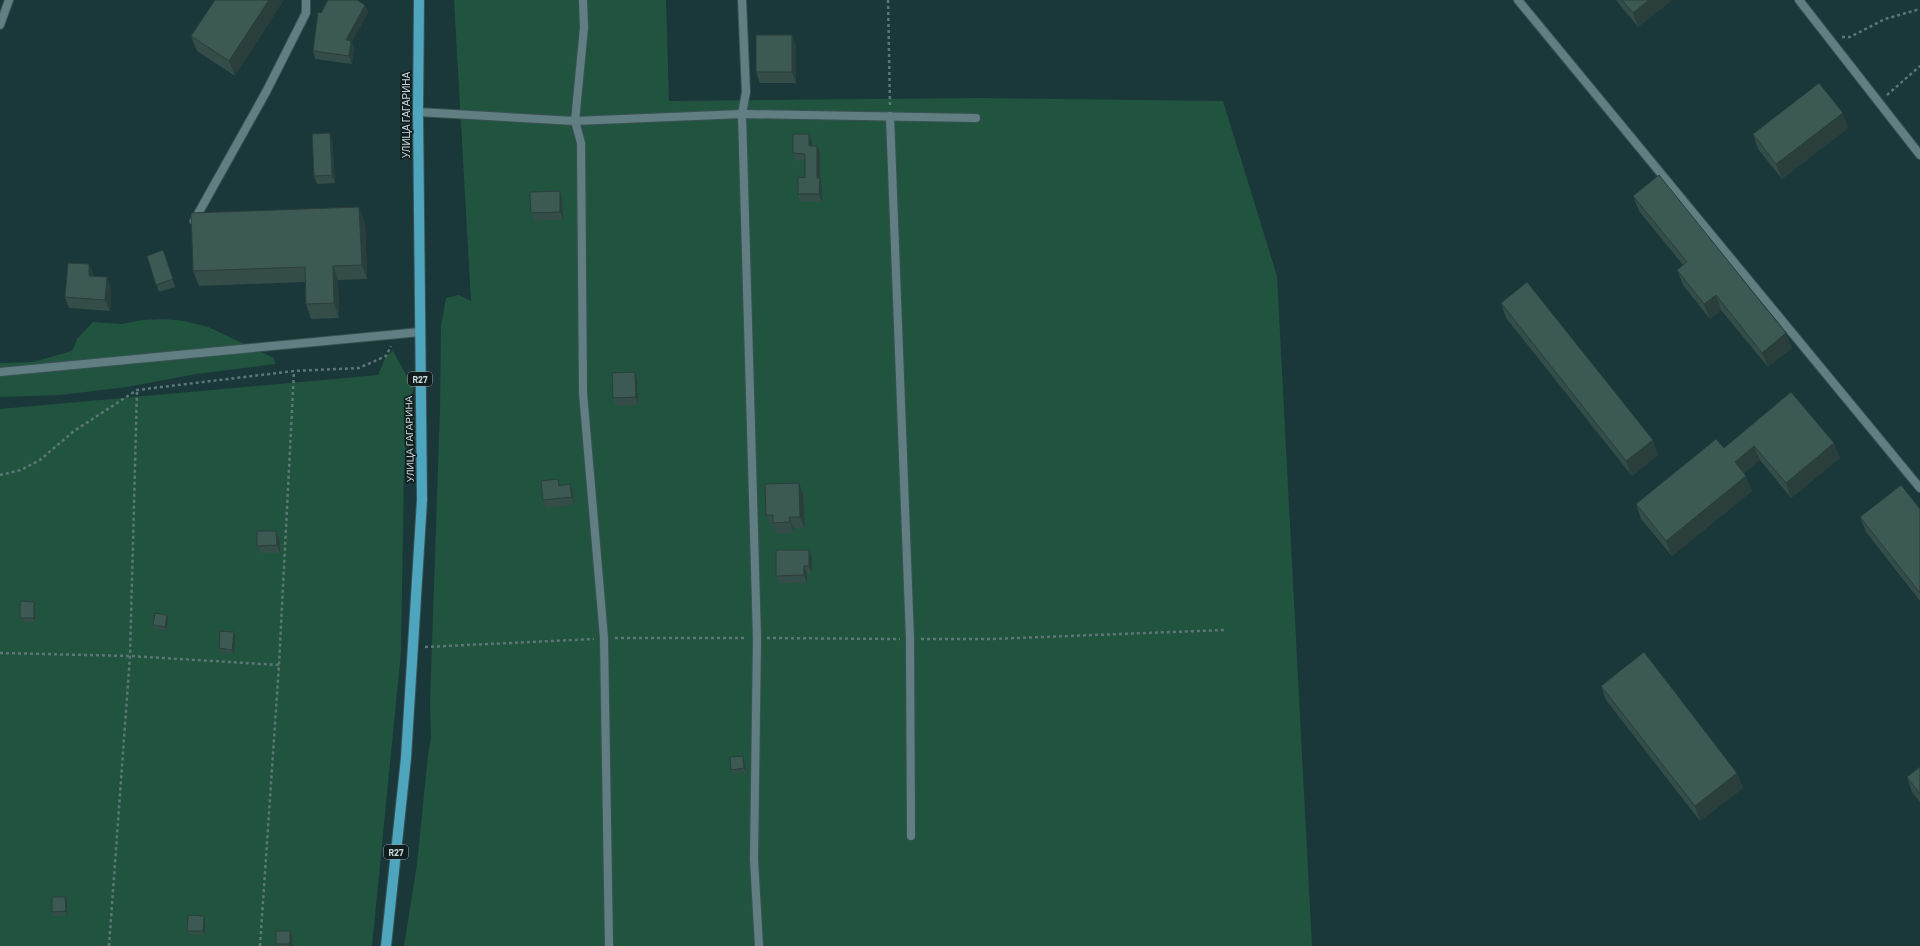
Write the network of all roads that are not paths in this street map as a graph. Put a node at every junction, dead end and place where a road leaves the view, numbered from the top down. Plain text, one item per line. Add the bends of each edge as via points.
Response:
1 (9, 0) edge
2 (306, 0) edge
3 (419, 0) edge
4 (583, 0) edge
5 (742, 0) edge
6 (1518, 0) edge
7 (1799, 0) edge
8 (0, 25) edge
9 (418, 112) junction
10 (742, 114) junction
11 (890, 116) junction
12 (976, 118) dead end
13 (575, 121) junction
14 (1920, 155) edge
15 (202, 221) edge
16 (420, 332) junction
17 (0, 372) edge
18 (1920, 488) edge
19 (911, 836) dead end
20 (386, 946) edge
21 (609, 946) edge
22 (759, 946) edge

1 - 8 lane
2 - 15 lane via 306,13 194,221
3 - 9 main road, УЛИЦА ГАГАРИНА / R27
4 - 13 lane via 584,28
5 - 10 lane via 746,92
6 - 18 lane
7 - 14 lane
9 - 13 lane
9 - 16 main road, УЛИЦА ГАГАРИНА / R27
10 - 11 lane
10 - 13 lane
10 - 22 lane via 757,638 754,860
11 - 12 lane
11 - 19 lane via 910,639
13 - 21 lane via 580,143 583,393 604,638
16 - 17 lane
16 - 20 main road, УЛИЦА ГАГАРИНА / R27 via 422,500 406,758

